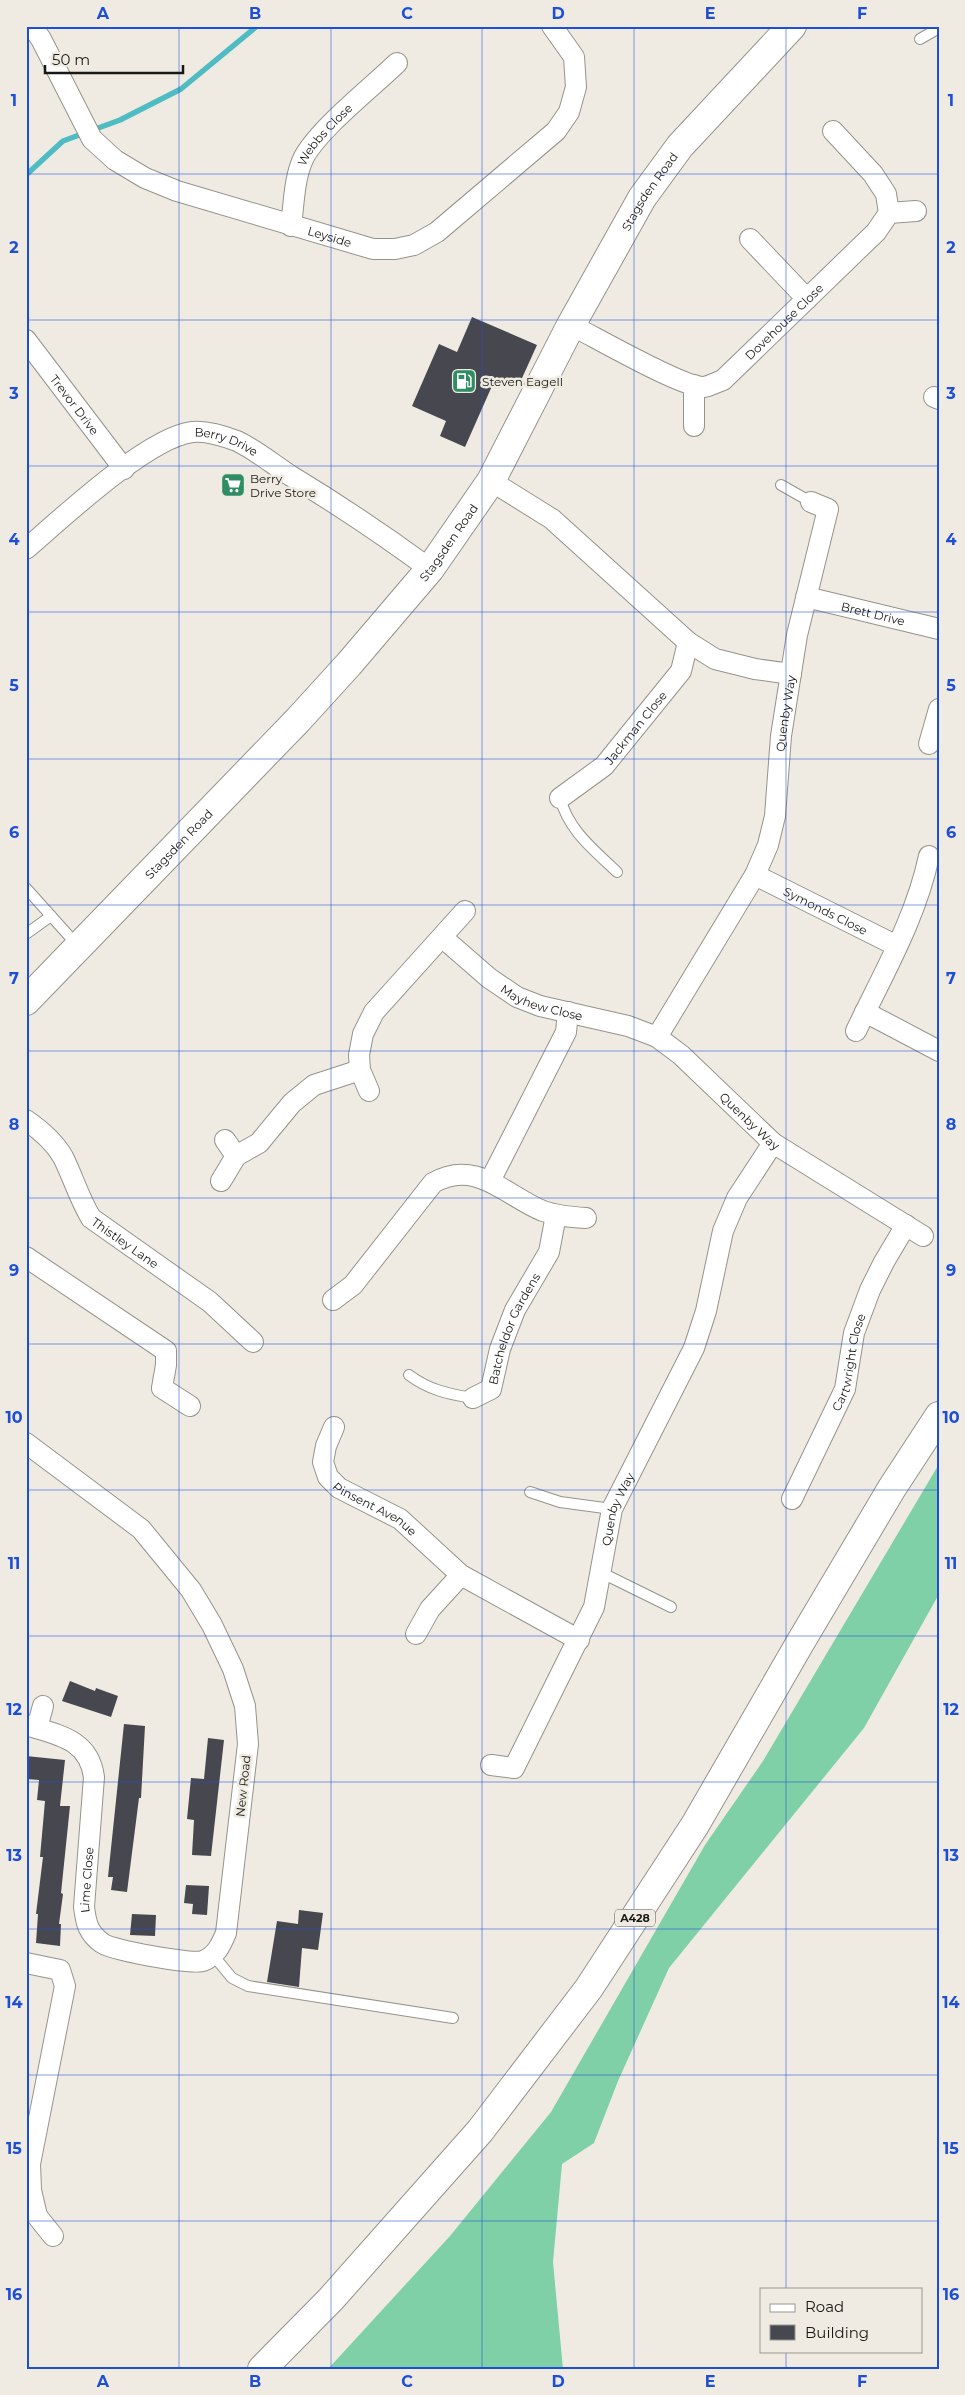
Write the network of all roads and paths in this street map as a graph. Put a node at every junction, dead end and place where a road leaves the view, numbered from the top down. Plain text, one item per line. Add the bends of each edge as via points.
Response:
1 (32, 26) edge
2 (552, 26) edge
3 (792, 26) edge
4 (939, 28) edge
5 (920, 39) dead end
6 (397, 64) dead end
7 (833, 131) dead end
8 (916, 211) dead end
9 (889, 213) junction
10 (291, 226) junction
11 (750, 239) dead end
12 (807, 299) junction
13 (571, 325) junction
14 (26, 340) edge
15 (694, 385) junction
16 (694, 426) dead end
17 (124, 468) junction
18 (491, 481) junction
19 (781, 485) dead end
20 (811, 502) joint
21 (26, 549) edge
22 (430, 569) junction
23 (806, 597) junction
24 (939, 628) edge
25 (688, 642) junction
26 (791, 674) junction
27 (938, 713) edge
28 (929, 744) dead end
29 (560, 798) joint
30 (929, 856) dead end
31 (616, 872) dead end
32 (755, 874) junction
33 (931, 881) edge
34 (26, 888) edge
35 (465, 911) dead end
36 (51, 916) junction
37 (26, 934) edge
38 (443, 938) junction
39 (897, 946) junction
40 (79, 947) junction
41 (26, 1001) edge
42 (568, 1012) junction
43 (865, 1012) junction
44 (856, 1031) dead end
45 (657, 1037) junction
46 (939, 1051) edge
47 (360, 1070) junction
48 (369, 1091) dead end
49 (26, 1120) edge
50 (773, 1143) junction
51 (490, 1181) junction
52 (221, 1182) dead end
53 (556, 1215) junction
54 (586, 1218) dead end
55 (906, 1225) junction
56 (923, 1236) dead end
57 (26, 1257) edge
58 (333, 1300) dead end
59 (253, 1342) dead end
60 (409, 1375) dead end
61 (473, 1398) joint
62 (190, 1406) dead end
63 (939, 1416) edge
64 (334, 1427) dead end
65 (30, 1453) edge
66 (530, 1492) dead end
67 (792, 1499) dead end
68 (612, 1509) junction
69 (602, 1573) junction
70 (461, 1575) junction
71 (671, 1608) dead end
72 (416, 1634) dead end
73 (579, 1640) junction
74 (42, 1706) dead end
75 (32, 1727) edge
76 (491, 1765) dead end
77 (213, 1955) junction
78 (26, 1963) edge
79 (453, 2018) dead end
80 (35, 2098) edge
81 (31, 2218) edge
82 (53, 2236) dead end
83 (262, 2369) edge

1 - 10 street, Leyside via 92,139 115,160 177,191
2 - 10 street, Leyside via 574,57 576,87 569,112 556,131 437,232 414,245 373,249
3 - 13 main road, Stagsden Road via 680,146 625,225
4 - 5 lane
6 - 10 street, Webbs Close via 316,141 304,158 295,189
7 - 9 street via 873,174 886,194
8 - 9 street
9 - 12 street, Dovehouse Close via 876,232
11 - 12 street
12 - 15 street, Dovehouse Close via 723,380 705,387
13 - 15 street, Dovehouse Close
13 - 18 main road, Stagsden Road
14 - 17 street, Trevor Drive
15 - 16 street
17 - 21 street, Berry Drive
17 - 22 street, Berry Drive via 169,439 193,432 212,433 237,442 363,520
18 - 22 main road, Stagsden Road
18 - 25 street via 552,519
19 - 20 lane
20 - 23 street, Quenby Way via 828,508
22 - 40 main road, Stagsden Road via 343,671
23 - 24 street, Brett Drive
23 - 26 street, Quenby Way
25 - 26 street via 715,659
25 - 29 street, Jackman Close via 681,671 604,766
26 - 32 street, Quenby Way via 781,736 774,816 768,845
27 - 28 street
29 - 31 lane via 571,825 580,837
30 - 33 street
32 - 39 street, Symonds Close
32 - 45 street, Quenby Way
33 - 39 street
34 - 36 lane
35 - 38 street
36 - 37 lane
36 - 40 lane
38 - 42 street, Mayhew Close via 517,997
38 - 47 street via 374,1012 363,1034
39 - 43 street
40 - 41 main road, Stagsden Road
42 - 45 street, Mayhew Close via 628,1026
42 - 51 street via 566,1032
43 - 44 street
43 - 46 street
45 - 50 street, Quenby Way via 681,1055
47 - 48 street
47 - 52 street via 314,1085 292,1103 258,1143 231,1148
49 - 59 street, Thistley Lane via 38,1128 62,1155 80,1201 91,1218 210,1302
50 - 55 street
50 - 68 street, Quenby Way via 737,1198 723,1231 706,1312 694,1348
51 - 53 street
51 - 58 street via 462,1174 433,1183 353,1285
53 - 54 street
53 - 61 street, Batcheldor Gardens via 549,1252 512,1317 500,1348 491,1389
55 - 56 street
55 - 67 street, Cartwright Close via 870,1290 854,1332 845,1389
57 - 62 street via 166,1351 162,1388
60 - 61 lane, Batcheldor Gardens via 424,1386 444,1394
63 - 83 main road, A428 via 892,1488 695,1826 589,1988 480,2131 331,2299
64 - 70 street, Pinsent Avenue via 323,1462 328,1477 339,1488 400,1519
65 - 77 street, New Road via 103,1499 140,1529 191,1590 233,1669 245,1706 248,1744 226,1933
66 - 68 lane via 560,1502
68 - 69 street, Quenby Way
69 - 71 lane
69 - 73 street, Quenby Way via 594,1607
70 - 72 street via 430,1609
70 - 73 street, Pinsent Avenue
73 - 76 street, Quenby Way via 514,1768
74 - 75 street, Lime Close
75 - 77 street, Lime Close via 75,1742 92,1765 94,1777 84,1907 86,1925 94,1936 104,1945 179,1962 201,1962
77 - 79 lane via 232,1978 248,1986
78 - 80 street via 60,1970 65,1986
80 - 81 street via 30,2164
81 - 82 street

